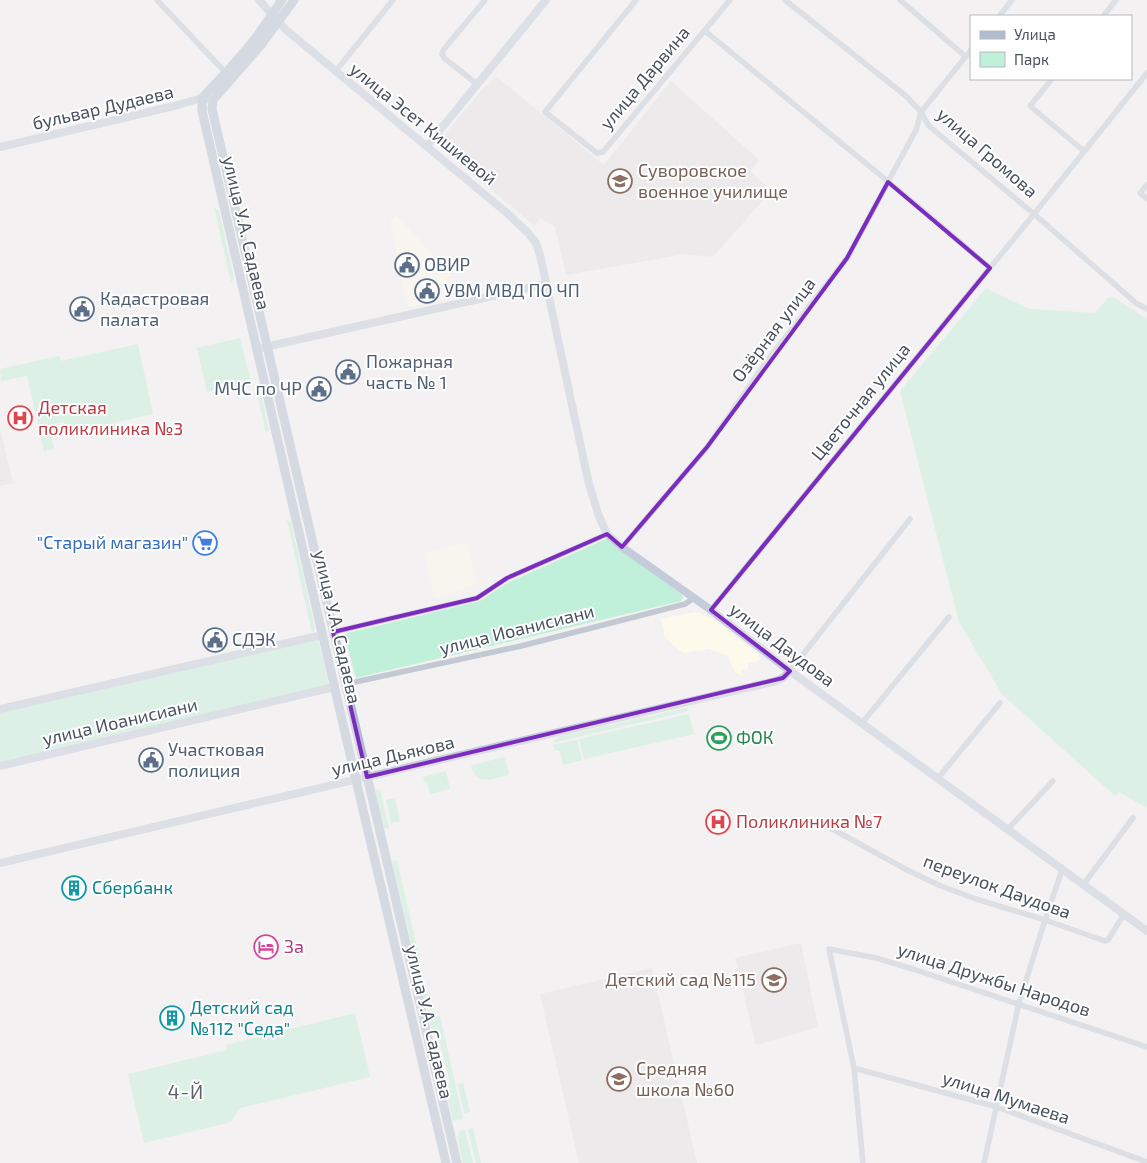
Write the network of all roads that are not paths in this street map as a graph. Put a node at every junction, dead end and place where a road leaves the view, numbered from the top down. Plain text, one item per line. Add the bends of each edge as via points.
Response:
1 (157, 0) edge
2 (259, 0) edge
3 (282, 0) edge
4 (294, 0) edge
5 (394, 0) edge
6 (485, 0) edge
7 (546, 0) edge
8 (636, 0) edge
9 (730, 0) edge
10 (785, 0) edge
11 (1012, 0) edge
12 (1116, 0) edge
13 (904, 1) edge
14 (272, 14) junction
15 (1000, 15) edge
16 (1104, 15) edge
17 (278, 22) junction
18 (705, 31) junction
19 (970, 51) edge
20 (965, 56) junction
21 (335, 72) junction
22 (226, 73) junction
23 (1147, 73) edge
24 (1051, 80) edge
25 (477, 84) junction
26 (202, 98) junction
27 (213, 100) junction
28 (921, 112) junction
29 (427, 146) junction
30 (0, 147) edge
31 (1084, 150) junction
32 (888, 182) junction
33 (1147, 185) edge
34 (1147, 199) edge
35 (1034, 214) junction
36 (990, 268) junction
37 (546, 284) junction
38 (1147, 309) edge
39 (267, 346) junction
40 (256, 349) junction
41 (910, 519) dead end
42 (607, 534) junction
43 (622, 547) junction
44 (694, 598) junction
45 (711, 610) junction
46 (949, 617) dead end
47 (333, 632) junction
48 (322, 635) junction
49 (790, 671) junction
50 (346, 684) junction
51 (334, 687) junction
52 (1000, 703) dead end
53 (0, 709) edge
54 (862, 723) junction
55 (0, 766) edge
56 (367, 777) junction
57 (938, 778) junction
58 (356, 780) junction
59 (1053, 781) dead end
60 (1133, 818) dead end
61 (825, 825) dead end
62 (1008, 829) junction
63 (0, 863) edge
64 (1062, 870) junction
65 (1083, 885) junction
66 (1124, 914) junction
67 (1045, 920) junction
68 (1147, 931) edge
69 (1019, 1003) junction
70 (1147, 1047) edge
71 (854, 1068) junction
72 (997, 1107) junction
73 (1147, 1162) edge
74 (446, 1163) edge
75 (457, 1163) edge
76 (863, 1163) edge
77 (984, 1163) edge

1 - 22 street
2 - 14 street, улица Эсет Кишиевой
3 - 14 main road
4 - 17 main road
5 - 21 street
6 - 25 street via 442,54
7 - 25 street
8 - 18 street, улица Дарвина via 545,112 597,153 603,152
9 - 18 street, улица Дарвина
10 - 28 street, улица Громова via 906,96
11 - 15 street
12 - 16 street
13 - 20 street
14 - 17 street, улица Эсет Кишиевой
14 - 22 main road
17 - 21 street, улица Эсет Кишиевой
17 - 27 main road
18 - 32 street
19 - 20 street, Озёрная улица
20 - 28 street, Озёрная улица
21 - 29 street, улица Эсет Кишиевой
22 - 26 main road
23 - 31 street, Цветочная улица
24 - 31 street via 1030,106
25 - 29 street
26 - 27 street, бульвар Дудаева
26 - 30 street, бульвар Дудаева
26 - 40 main road, улица У.А. Садаева via 202,111
27 - 39 main road, улица У.А. Садаева via 212,109
28 - 32 street, Озёрная улица via 916,130
28 - 35 street, улица Громова via 929,126
29 - 37 street, улица Эсет Кишиевой via 529,234 536,243
31 - 35 street, Цветочная улица
32 - 36 street
32 - 43 street, Озёрная улица via 848,258 767,361 707,447
33 - 34 street via 1140,193
35 - 36 street, Цветочная улица
35 - 38 street, улица Громова
36 - 45 street, Цветочная улица
37 - 39 street
37 - 42 street, улица Даудова via 588,480
39 - 40 street
39 - 47 main road, улица У.А. Садаева
40 - 48 main road, улица У.А. Садаева
41 - 49 street
42 - 43 street, улица Даудова
42 - 47 street via 507,578 476,598
43 - 44 street, улица Даудова
44 - 45 street, улица Даудова
44 - 50 street, улица Иоанисиани via 685,604 521,646
45 - 49 street, улица Даудова
46 - 54 street
47 - 50 main road, улица У.А. Садаева
48 - 51 main road, улица У.А. Садаева
48 - 53 street
49 - 54 street, улица Даудова
49 - 56 street, улица Дьякова via 776,681
50 - 56 main road, улица У.А. Садаева
51 - 55 street, улица Иоанисиани
51 - 58 main road, улица У.А. Садаева
52 - 57 street
54 - 57 street, улица Даудова
56 - 58 street, улица Дьякова
56 - 75 main road, улица У.А. Садаева
57 - 62 street, улица Даудова
58 - 63 street, улица Дьякова
58 - 74 main road, улица У.А. Садаева
59 - 62 street
60 - 65 street
61 - 67 street, переулок Даудова via 941,886
62 - 64 street, улица Даудова
64 - 65 street, улица Даудова
64 - 67 street
65 - 66 street, улица Даудова
66 - 67 street, переулок Даудова via 1106,941
66 - 68 street, улица Даудова
67 - 69 street
69 - 70 street, улица Дружбы Народов
69 - 71 street, улица Дружбы Народов via 876,958 829,949
69 - 72 street
71 - 72 street, улица Мумаева
71 - 76 street
72 - 73 street, улица Мумаева
72 - 77 street

